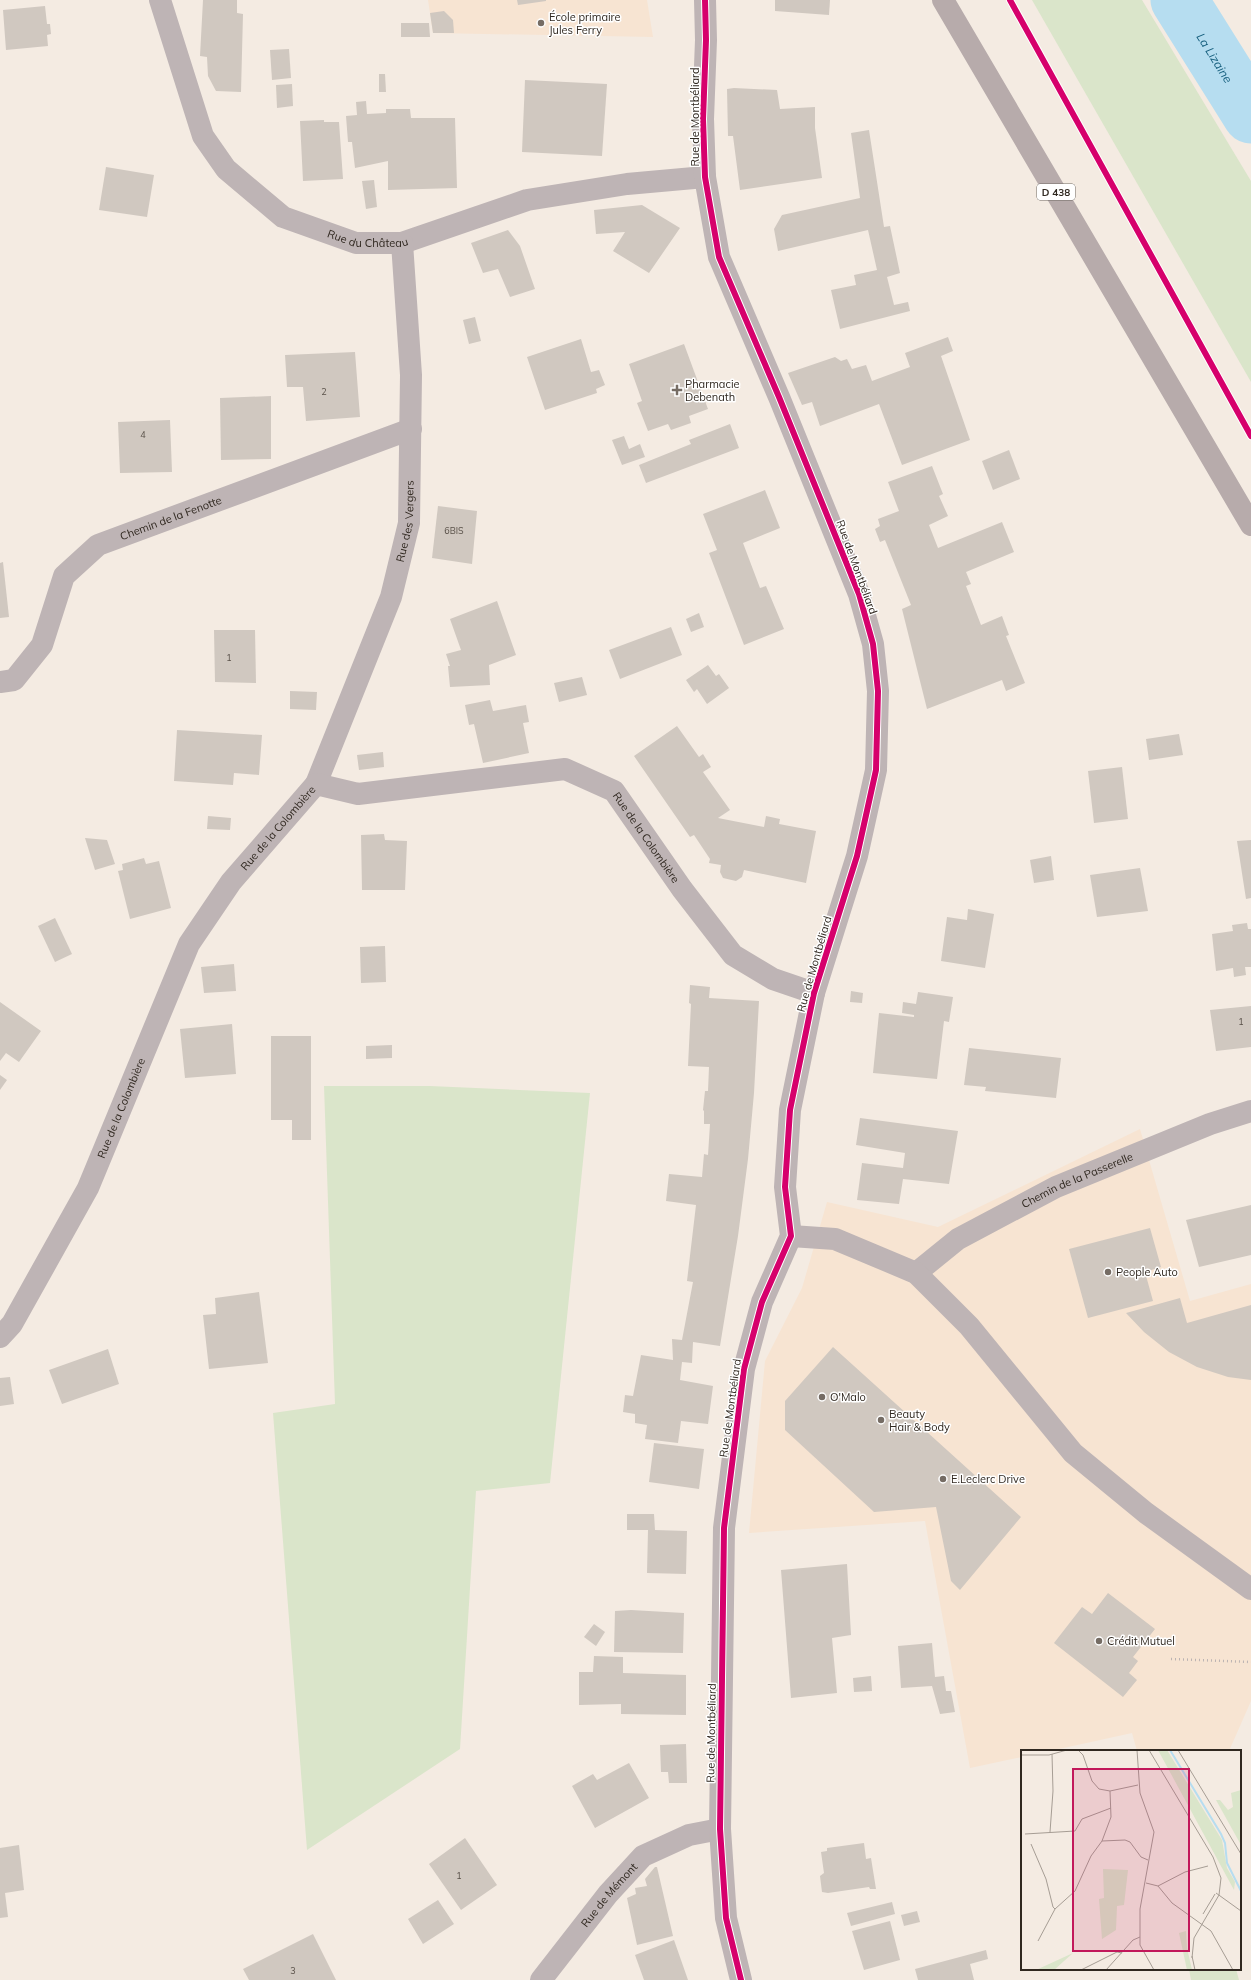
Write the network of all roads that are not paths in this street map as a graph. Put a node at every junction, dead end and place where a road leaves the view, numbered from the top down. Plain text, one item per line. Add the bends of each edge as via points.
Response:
1 (160, 0) edge
2 (705, 0) edge
3 (943, 0) edge
4 (705, 177) junction
5 (402, 243) junction
6 (411, 429) junction
7 (1251, 525) edge
8 (0, 682) edge
9 (316, 784) junction
10 (814, 993) junction
11 (1251, 1111) edge
12 (791, 1236) junction
13 (916, 1273) junction
14 (0, 1337) edge
15 (1251, 1588) edge
16 (720, 1829) junction
17 (541, 1980) edge
18 (741, 1980) edge

1 - 5 street, Rue du Château via 203,136 226,169 283,216 356,243
2 - 4 street, Rue de Montbéliard
3 - 7 main road, D 438
4 - 5 street, Rue du Château via 627,184 527,200
4 - 10 street, Rue de Montbéliard via 719,257 859,594 873,644 878,690 876,770 857,856
5 - 6 street, Rue des Vergers via 411,375
6 - 8 street, Chemin de la Fenotte via 98,546 64,576 42,645 14,680
6 - 9 street, Rue des Vergers via 409,523 391,597
9 - 10 street, Rue de la Colombière via 358,794 565,769 614,791 682,889 733,955 774,979
9 - 14 street, Rue de la Colombière via 231,882 189,944 88,1188 12,1324
10 - 12 street, Rue de Montbéliard via 790,1110 785,1187
11 - 13 street, Chemin de la Passerelle via 1210,1124 1056,1187 958,1240
12 - 13 street via 835,1240
12 - 16 street, Rue de Montbéliard via 762,1302 744,1369 724,1528
13 - 15 street via 969,1326 1073,1453 1146,1513
16 - 17 street, Rue de Mémont via 689,1835 643,1856 608,1894
16 - 18 street, Rue de Montbéliard via 726,1918

